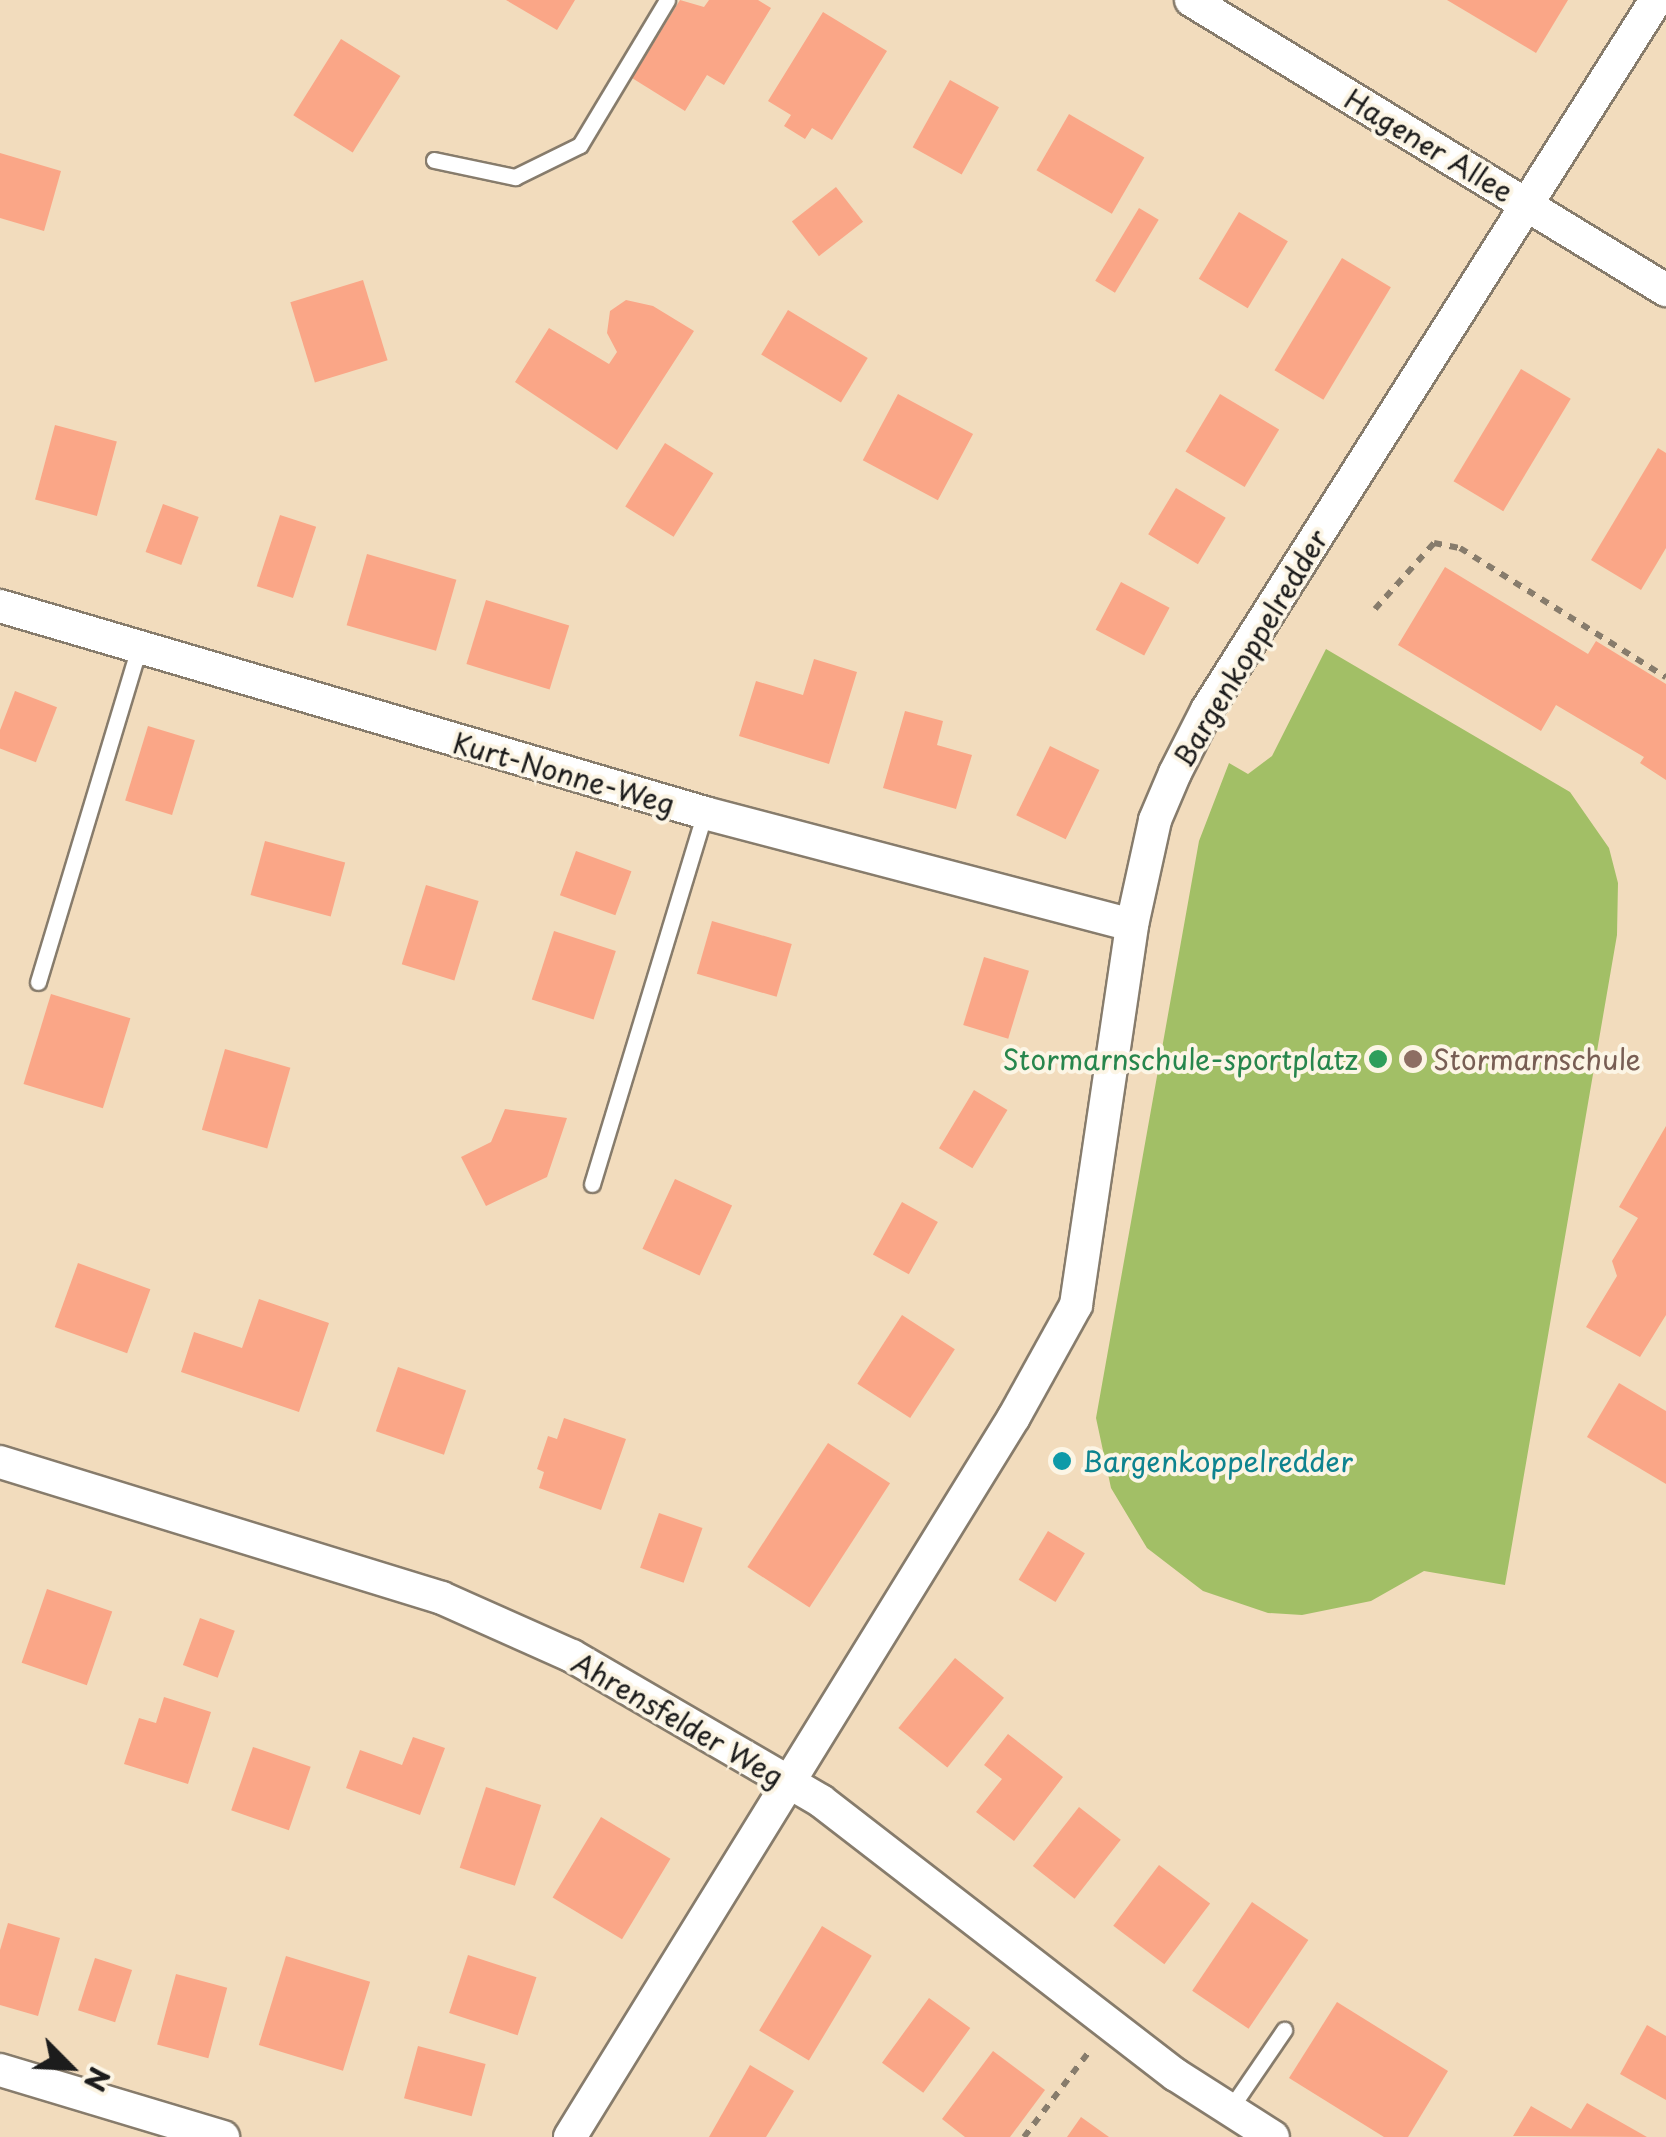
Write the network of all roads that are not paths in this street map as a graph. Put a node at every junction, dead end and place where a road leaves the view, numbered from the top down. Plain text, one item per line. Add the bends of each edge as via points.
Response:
1 (668, 0) edge
2 (1191, 0) edge
3 (1656, 0) edge
4 (434, 160) dead end
5 (1527, 205) junction
6 (1666, 290) edge
7 (2, 614) edge
8 (139, 648) junction
9 (705, 814) junction
10 (1132, 926) junction
11 (38, 982) dead end
12 (592, 1184) dead end
13 (0, 1462) edge
14 (785, 1780) junction
15 (1284, 2030) dead end
16 (0, 2070) edge
17 (1230, 2109) junction
18 (223, 2137) edge
19 (570, 2137) edge
20 (1274, 2137) edge

1 - 4 lane via 580,145 516,177
2 - 5 street, Hagener Allee
3 - 5 street, Bargenkoppelredder
5 - 6 street, Hagener Allee
5 - 10 street, Bargenkoppelredder via 1207,710 1155,820
7 - 8 street, Kurt-Nonne-Weg
8 - 9 street, Kurt-Nonne-Weg
8 - 11 lane
9 - 10 street, Kurt-Nonne-Weg
9 - 12 lane
10 - 14 street, Bargenkoppelredder via 1076,1305 1014,1416
13 - 14 street, Ahrensfelder Weg via 442,1598 572,1656
14 - 17 street, Ahrensfelder Weg
14 - 19 street, Bargenkoppelredder
15 - 17 lane
16 - 18 street
17 - 20 street, Ahrensfelder Weg

